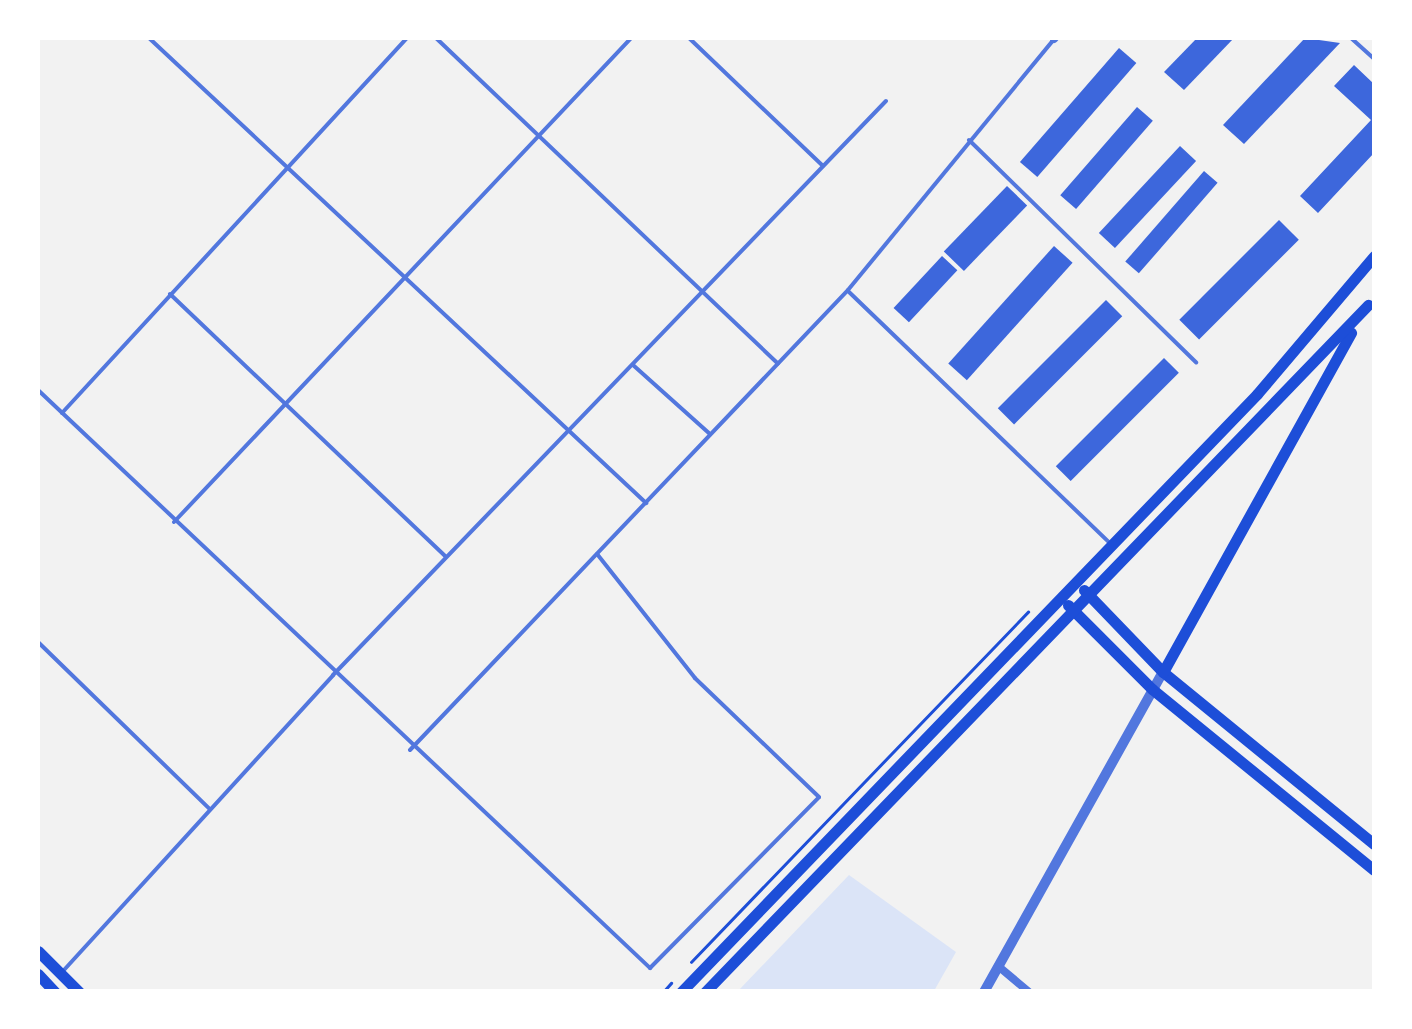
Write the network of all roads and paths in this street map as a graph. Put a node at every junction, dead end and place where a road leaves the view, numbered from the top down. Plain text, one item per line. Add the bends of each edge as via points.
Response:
1 (150, 38) edge
2 (407, 38) edge
3 (436, 38) edge
4 (631, 38) edge
5 (689, 38) edge
6 (1055, 38) edge
7 (1351, 38) edge
8 (1374, 59) edge
9 (886, 101) dead end
10 (538, 135) junction
11 (970, 140) junction
12 (822, 166) junction
13 (287, 167) junction
14 (1374, 256) edge
15 (404, 276) junction
16 (848, 290) junction
17 (703, 292) junction
18 (170, 294) junction
19 (1371, 300) edge
20 (1196, 362) dead end
21 (778, 364) junction
22 (633, 365) junction
23 (38, 390) edge
24 (282, 406) junction
25 (62, 413) junction
26 (569, 431) junction
27 (710, 434) junction
28 (646, 502) junction
29 (174, 522) junction
30 (1112, 545) junction
31 (596, 554) junction
32 (446, 558) junction
33 (1076, 582) junction
34 (1088, 594) junction
35 (1060, 598) junction
36 (1044, 602) dead end
37 (1072, 609) junction
38 (38, 642) edge
39 (1163, 672) junction
40 (333, 675) junction
41 (1152, 690) junction
42 (410, 750) junction
43 (210, 809) junction
44 (1374, 844) edge
45 (1374, 870) edge
46 (38, 951) edge
47 (689, 964) dead end
48 (998, 966) junction
49 (38, 974) edge
50 (61, 974) junction
51 (676, 978) dead end
52 (55, 992) edge
53 (80, 992) edge
54 (663, 992) edge
55 (681, 992) edge
56 (705, 992) edge
57 (984, 992) edge
58 (1029, 992) edge

1 - 13 lane
2 - 13 lane
3 - 10 lane
4 - 10 lane
5 - 12 lane
6 - 11 lane
7 - 8 lane
9 - 12 lane
10 - 15 lane
10 - 17 lane
11 - 16 lane
11 - 20 lane
12 - 17 lane
13 - 15 lane
13 - 18 lane
14 - 30 main road
15 - 24 lane
15 - 26 lane
16 - 21 lane
16 - 30 lane
17 - 21 lane
17 - 22 lane
18 - 24 lane
18 - 25 lane
19 - 34 main road
19 - 39 main road
21 - 27 lane
22 - 26 lane
22 - 27 lane
23 - 25 lane
24 - 29 lane
24 - 32 lane
25 - 29 lane
26 - 28 lane
26 - 32 lane
27 - 28 lane
28 - 31 lane
29 - 40 lane
30 - 33 main road
31 - 42 lane
31 - 42 lane via 695,678 819,797 650,968
32 - 40 lane
33 - 34 main road
33 - 35 main road
34 - 37 main road
34 - 39 main road
35 - 37 main road
35 - 55 main road
36 - 47 path via 1012,623
37 - 41 main road
37 - 56 main road
38 - 43 lane
39 - 41 street
39 - 44 main road
40 - 42 lane
40 - 43 lane
41 - 45 main road
41 - 48 street
43 - 50 lane
46 - 50 main road
48 - 57 street
48 - 58 street
49 - 52 main road
50 - 53 main road
51 - 54 path

